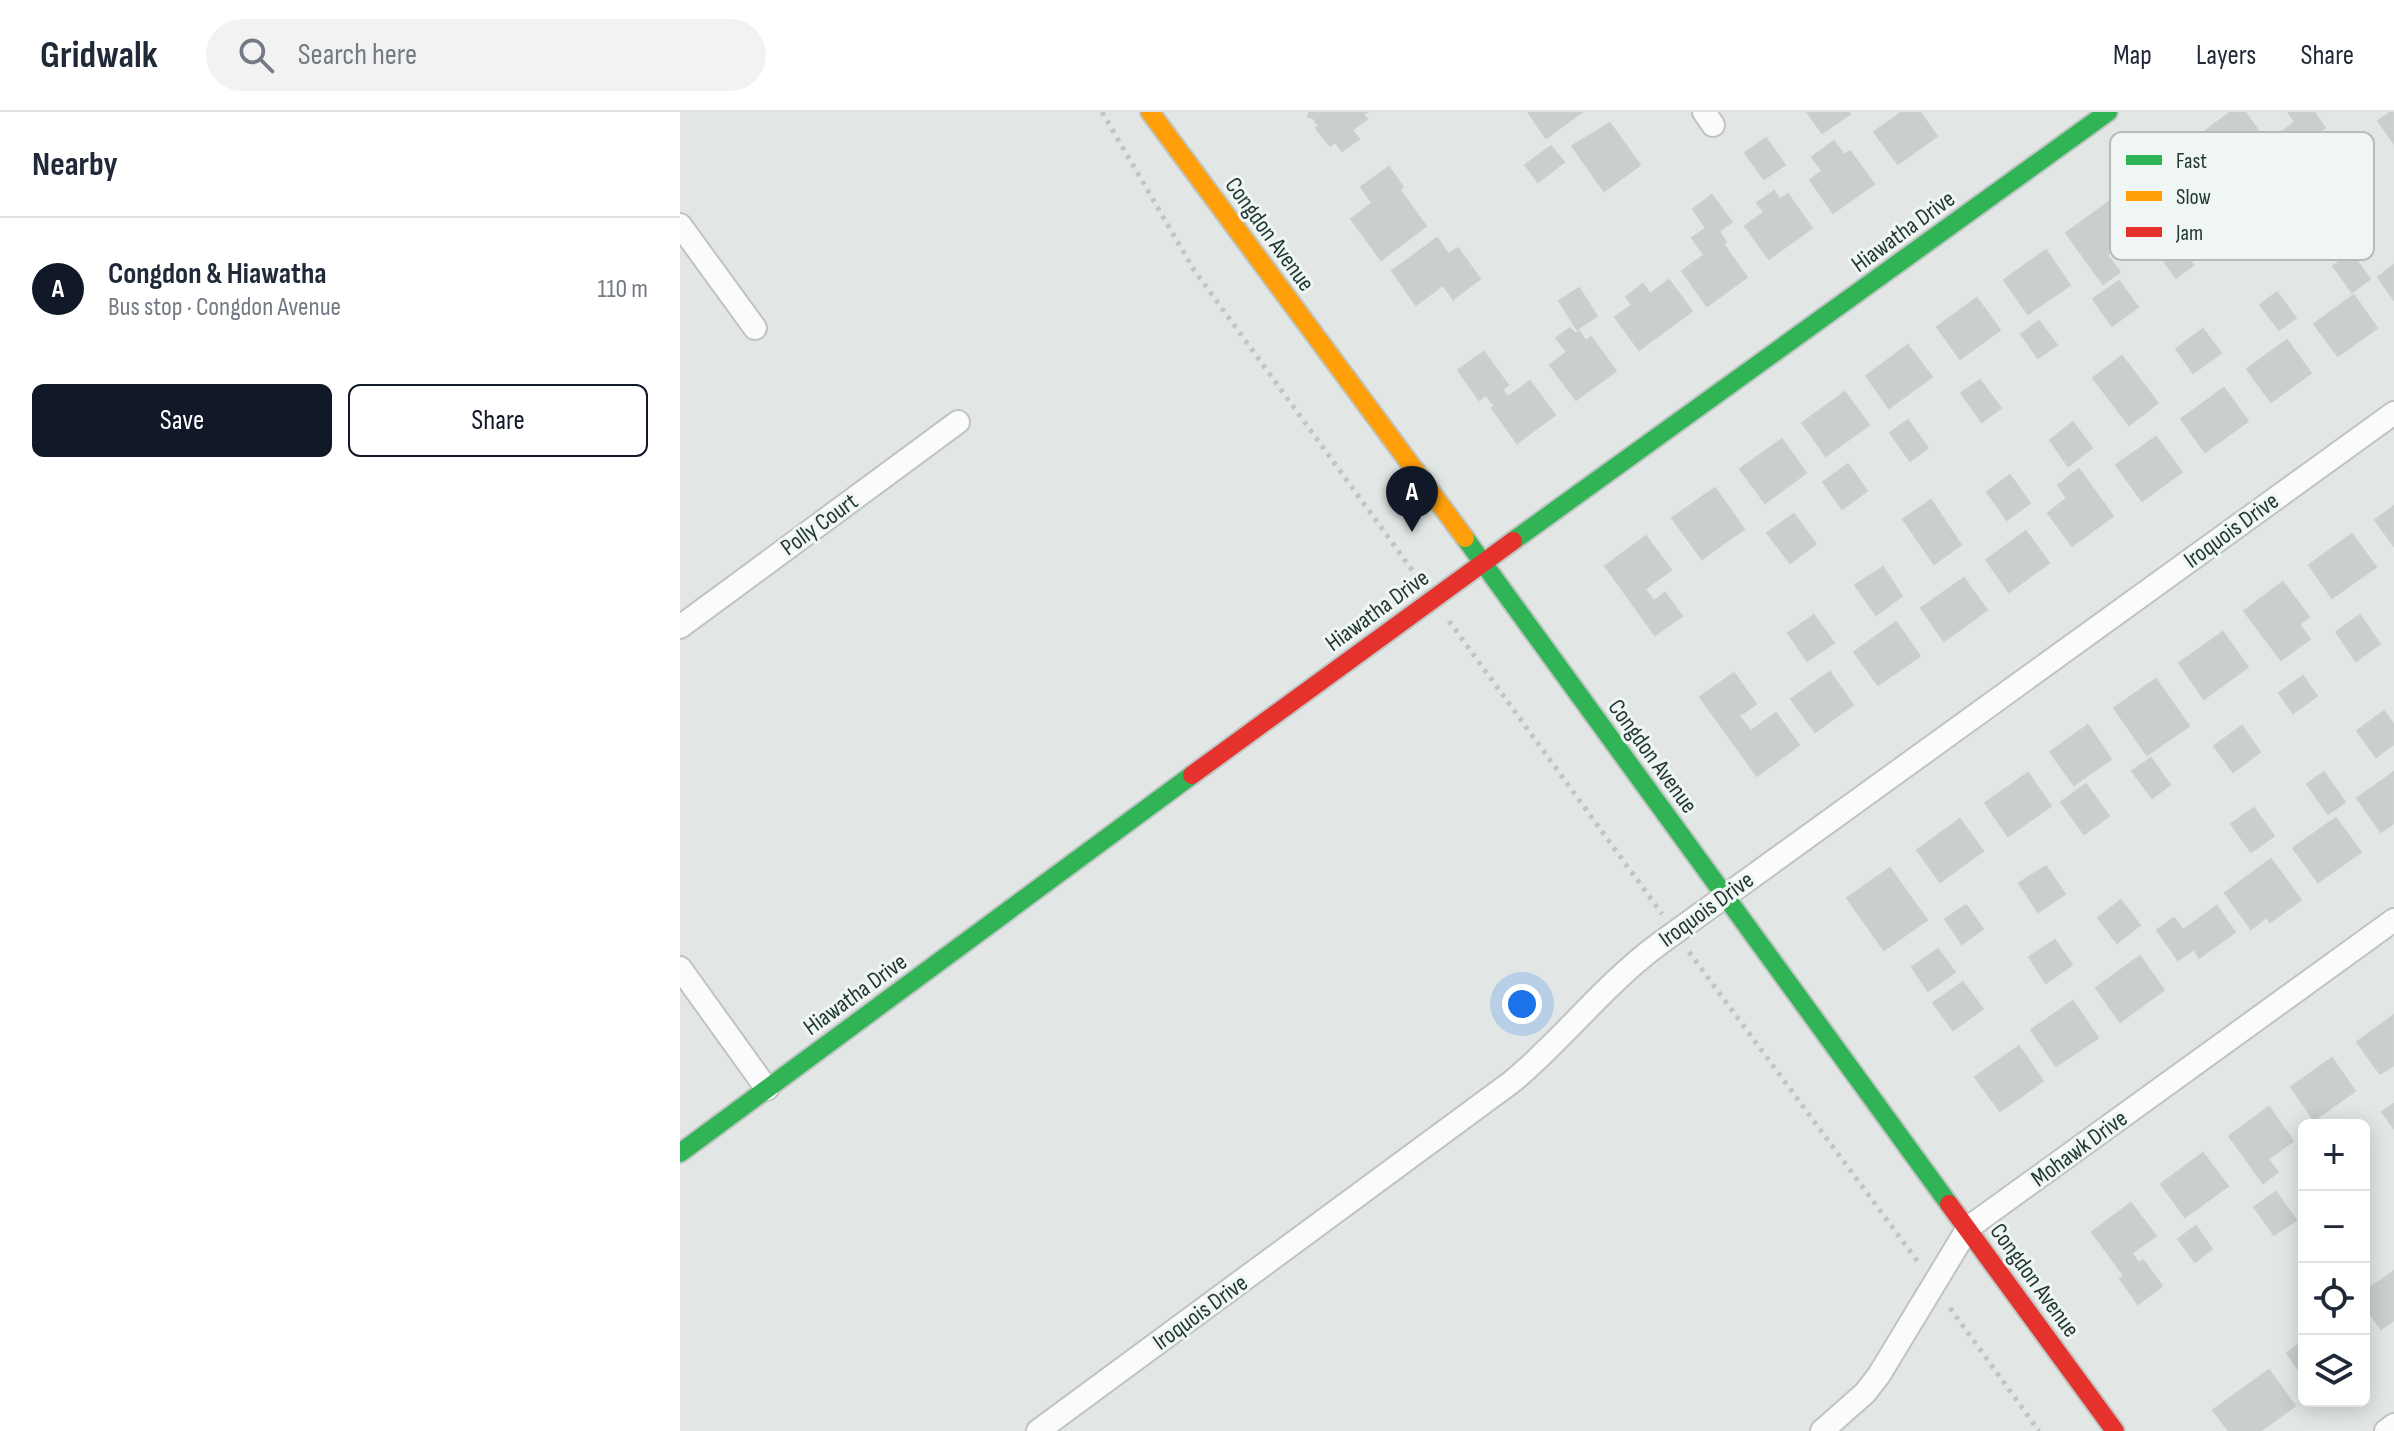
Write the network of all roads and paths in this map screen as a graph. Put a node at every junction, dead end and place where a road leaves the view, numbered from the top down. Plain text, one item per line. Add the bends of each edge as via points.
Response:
1 (1102, 112) edge
2 (1150, 112) edge
3 (2108, 112) edge
4 (680, 225) edge
5 (755, 328) dead end
6 (2394, 413) edge
7 (958, 422) dead end
8 (1483, 563) junction
9 (1413, 571) dead end
10 (1450, 622) dead end
11 (680, 627) edge
12 (1724, 895) junction
13 (1659, 910) dead end
14 (2394, 920) edge
15 (1687, 949) dead end
16 (680, 968) edge
17 (767, 1089) junction
18 (680, 1153) edge
19 (1968, 1228) junction
20 (1912, 1256) dead end
21 (1950, 1308) dead end
22 (2394, 1425) edge
23 (1038, 1431) edge
24 (1822, 1431) edge
25 (2039, 1431) edge
26 (2115, 1431) edge
27 (2386, 1431) edge

1 - 9 path via 1194,270
2 - 8 street, Congdon Avenue
3 - 8 street, Hiawatha Drive
4 - 5 street
6 - 12 street, Iroquois Drive
7 - 11 street, Polly Court
8 - 12 street, Congdon Avenue
8 - 17 street, Hiawatha Drive
10 - 13 path
12 - 19 street, Congdon Avenue
12 - 23 street, Iroquois Drive via 1626,968 1513,1081
14 - 19 street, Mohawk Drive
15 - 20 path
16 - 17 street
17 - 18 street, Hiawatha Drive
19 - 24 street, Mohawk Drive via 1879,1375
19 - 26 street, Congdon Avenue
21 - 25 path
22 - 27 street

